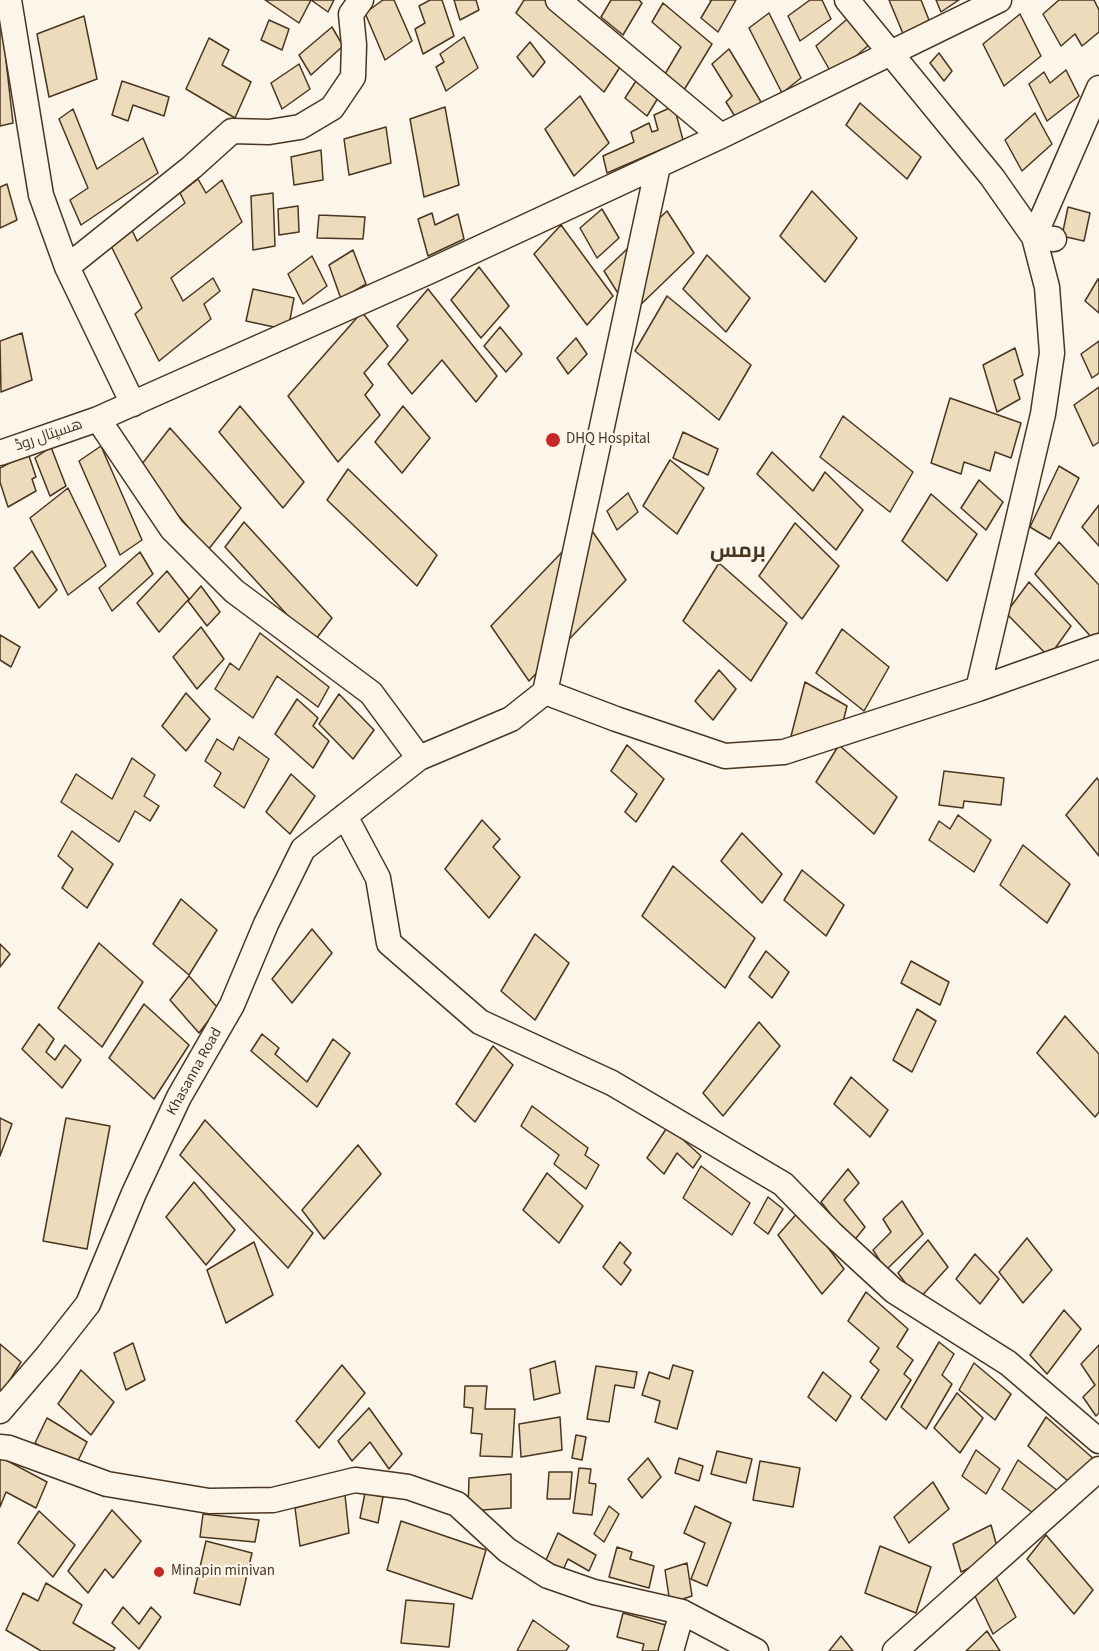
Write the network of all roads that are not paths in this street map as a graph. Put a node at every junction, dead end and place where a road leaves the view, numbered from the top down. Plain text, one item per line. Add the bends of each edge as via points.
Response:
1 (9, 0) edge
2 (361, 0) edge
3 (558, 0) edge
4 (848, 0) edge
5 (999, 0) edge
6 (891, 54) junction
7 (1099, 88) edge
8 (721, 136) junction
9 (658, 166) junction
10 (1044, 238) junction
11 (67, 267) junction
12 (133, 404) junction
13 (98, 419) junction
14 (0, 453) edge
15 (1099, 646) edge
16 (978, 689) junction
17 (544, 692) junction
18 (419, 758) junction
19 (345, 816) junction
20 (0, 1412) edge
21 (1099, 1441) edge
22 (0, 1447) edge
23 (1099, 1469) edge
24 (682, 1612) junction
25 (671, 1651) edge
26 (756, 1651) edge
27 (895, 1651) edge

1 - 11 street via 41,195
2 - 11 street via 351,14 352,76 332,108 300,127 268,132 232,131 192,168
3 - 8 street
4 - 6 street
5 - 6 street, ھسپتال روڈ
6 - 8 street, ھسپتال روڈ
6 - 10 street
7 - 10 street
8 - 9 street, ھسپتال روڈ
9 - 12 street, ھسپتال روڈ
9 - 17 street
10 - 16 street via 1052,353 1042,414
11 - 12 street
12 - 13 street, ھسپتال روڈ
13 - 14 street, ھسپتال روڈ
13 - 18 street via 172,529 234,591 371,693
15 - 16 street
16 - 17 street via 784,752 725,756
17 - 18 street, Khasanna Road via 511,719
18 - 19 street, Khasanna Road
19 - 20 street, Khasanna Road via 303,849 232,1005 179,1097 88,1304
19 - 21 street via 378,878 390,943 480,1022 612,1083 783,1184 894,1291 1008,1363
22 - 24 street via 107,1484 209,1501 273,1500 355,1480 408,1487 457,1504 507,1550 548,1576 594,1592
23 - 27 street
24 - 25 street
24 - 26 street

